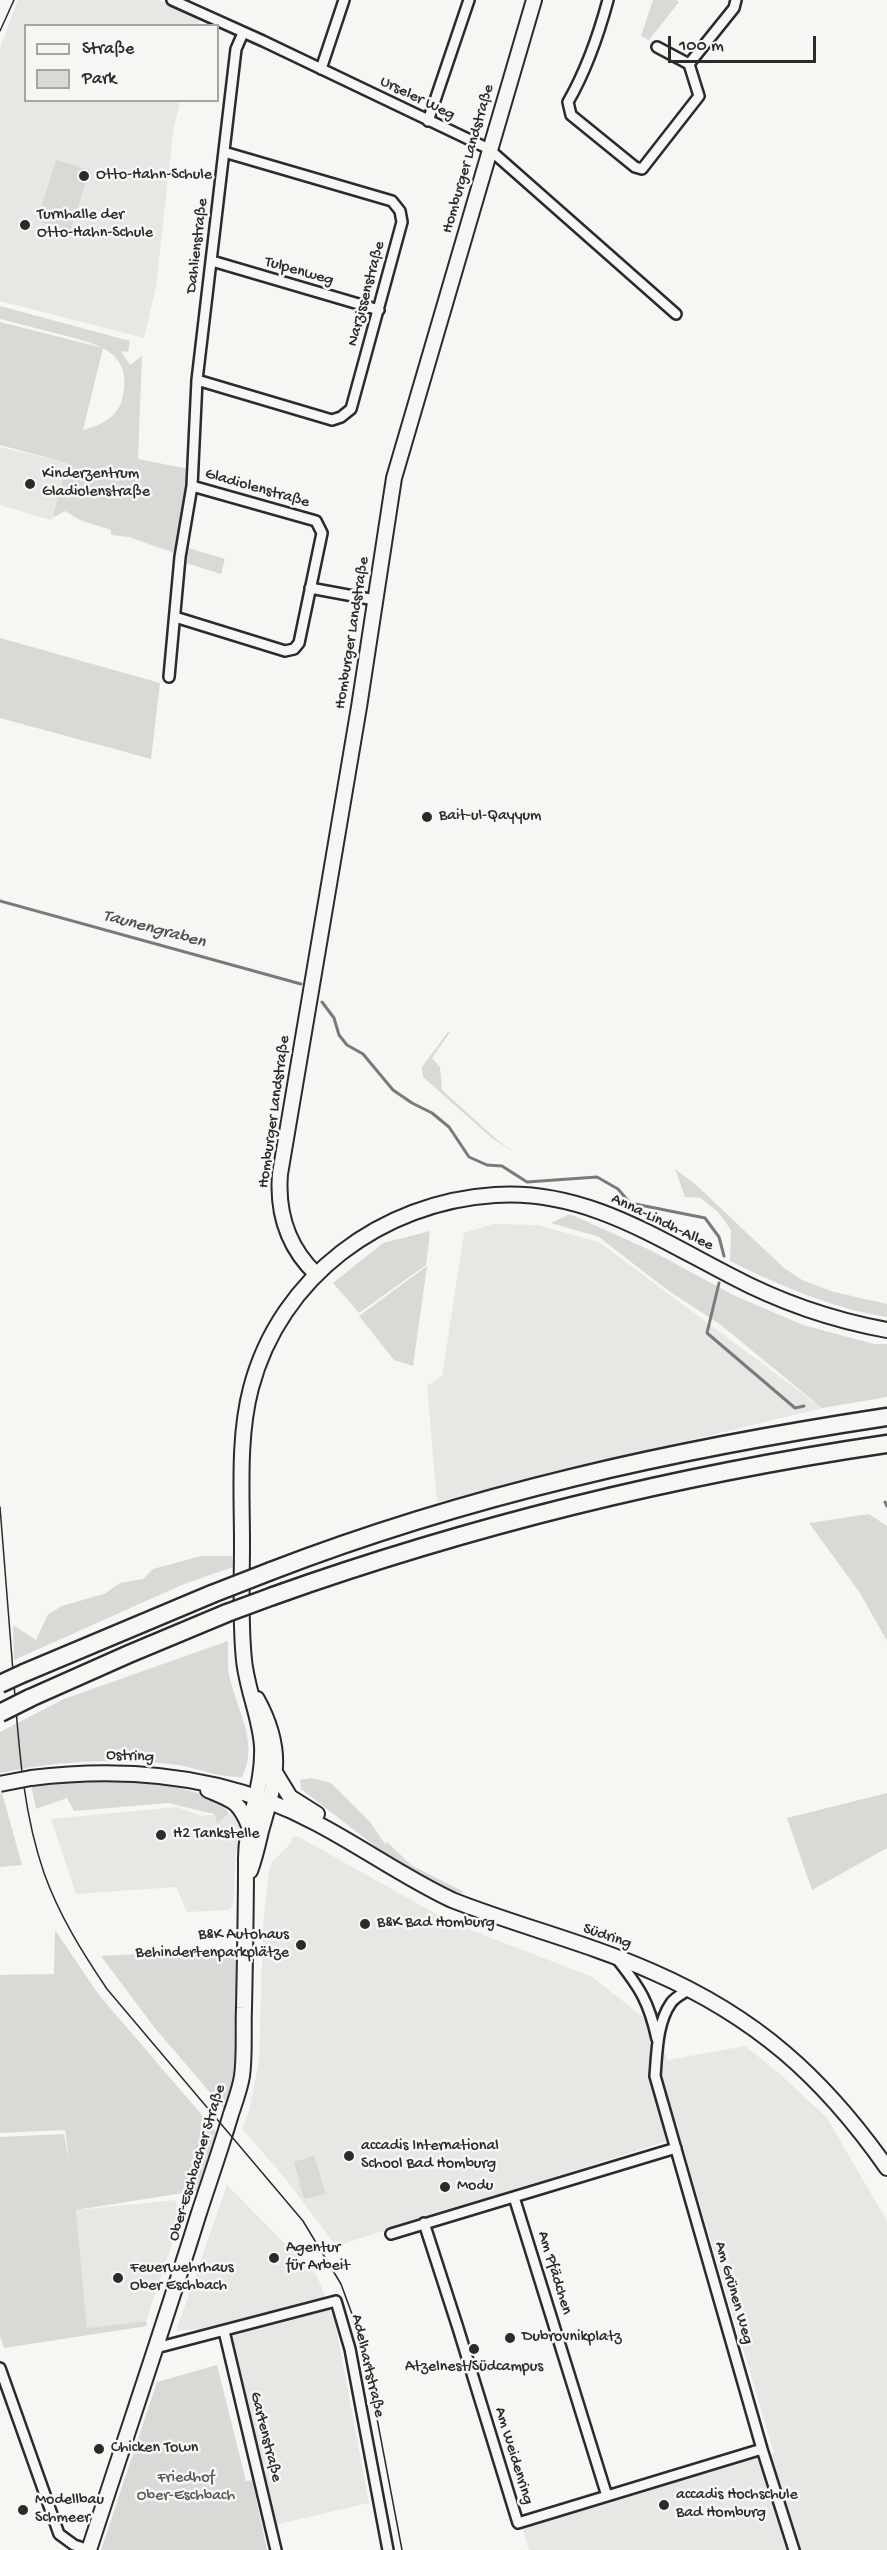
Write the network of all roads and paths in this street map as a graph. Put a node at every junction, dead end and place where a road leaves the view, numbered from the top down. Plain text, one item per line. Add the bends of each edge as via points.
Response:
1 (172, 0) edge
2 (344, 0) edge
3 (469, 0) edge
4 (534, 0) edge
5 (608, 0) edge
6 (736, 0) edge
7 (243, 33) junction
8 (657, 47) dead end
9 (689, 64) junction
10 (321, 69) junction
11 (428, 121) junction
12 (489, 150) junction
13 (224, 152) junction
14 (212, 261) junction
15 (379, 310) junction
16 (676, 314) dead end
17 (197, 380) junction
18 (194, 428) joint
19 (192, 486) junction
20 (310, 588) junction
21 (375, 600) junction
22 (175, 617) junction
23 (169, 677) dead end
24 (316, 1274) junction
25 (887, 1330) edge
26 (887, 1417) edge
27 (887, 1444) edge
28 (246, 1677) junction
29 (0, 1684) edge
30 (0, 1713) edge
31 (276, 1774) junction
32 (176, 1778) junction
33 (0, 1784) edge
34 (256, 1797) junction
35 (271, 1802) junction
36 (249, 1826) junction
37 (369, 1852) junction
38 (247, 1879) junction
39 (615, 1957) junction
40 (690, 1989) junction
41 (658, 2041) junction
42 (676, 2148) junction
43 (887, 2168) edge
44 (514, 2196) junction
45 (424, 2223) junction
46 (391, 2234) dead end
47 (224, 2331) junction
48 (156, 2348) junction
49 (0, 2368) edge
50 (762, 2449) junction
51 (607, 2496) junction
52 (89, 2550) edge
53 (276, 2550) edge
54 (388, 2550) edge
55 (794, 2550) edge

1 - 7 street, Urseler Weg
2 - 10 street
3 - 11 street
4 - 12 main road, Homburger Landstraße
5 - 9 street via 597,41 568,102 571,115 634,167 642,168 649,161 699,96
6 - 9 street via 734,8
7 - 10 street, Urseler Weg
7 - 13 street, Dahlienstraße via 236,49
8 - 9 street
10 - 11 street, Urseler Weg
11 - 12 street, Urseler Weg
12 - 16 street, Urseler Weg
12 - 21 main road, Homburger Landstraße via 394,478
13 - 14 street, Dahlienstraße
13 - 15 street, Narzissenstraße via 392,201 402,222
14 - 15 street, Tulpenweg
14 - 17 street, Dahlienstraße
15 - 17 street, Narzissenstraße via 351,409 341,417 332,420
17 - 18 street, Dahlienstraße
18 - 19 street, Gladiolenstraße
19 - 20 street, Gladiolenstraße via 316,521 322,533
19 - 22 street, Gladiolenstraße
20 - 21 street
20 - 22 street, Gladiolenstraße via 299,643 285,651
21 - 24 main road, Homburger Landstraße via 279,1187 280,1207 290,1237
22 - 23 street, Gladiolenstraße
24 - 25 main road, Anna-Lindh-Allee via 359,1239 409,1214 458,1200 528,1195 610,1214 794,1305
24 - 28 main road, Anna-Lindh-Allee via 275,1328 250,1390 242,1490
26 - 29 highway, bridge via 692,1450 562,1480 411,1522 212,1594
27 - 30 highway, bridge via 674,1480 418,1547 227,1614
28 - 31 main road via 267,1719
28 - 34 main road via 262,1746
31 - 35 main road
31 - 37 main road via 290,1797 350,1835
32 - 33 main road, Ostring, bridge via 104,1772
32 - 34 main road, Ostring
32 - 36 main road via 233,1800
34 - 35 main road, Ostring
34 - 36 main road
35 - 37 main road, Südring
35 - 38 main road
36 - 38 main road
37 - 39 main road, Südring via 452,1900
38 - 48 main road, Ober-Eschbacher Straße via 242,2078
39 - 40 main road, Südring
39 - 41 street, Am Grünen Weg via 639,1987
40 - 41 street, Am Grünen Weg via 672,2001
40 - 43 main road, Südring via 741,2020 803,2067 862,2133
41 - 42 street, Am Grünen Weg via 655,2076
42 - 44 street
42 - 50 street, Am Grünen Weg
44 - 45 street
44 - 51 street, Am Pfädchen
45 - 46 street
45 - 51 street, Am Weidenring via 518,2523
47 - 48 street, Adelhartstraße
47 - 53 street, Gartenstraße
47 - 54 street, Adelhartstraße via 336,2301 350,2349
48 - 52 main road, Ober-Eschbacher Straße
49 - 52 street via 60,2534 74,2546
50 - 51 street, Am Weidenring
50 - 55 street, Am Grünen Weg

